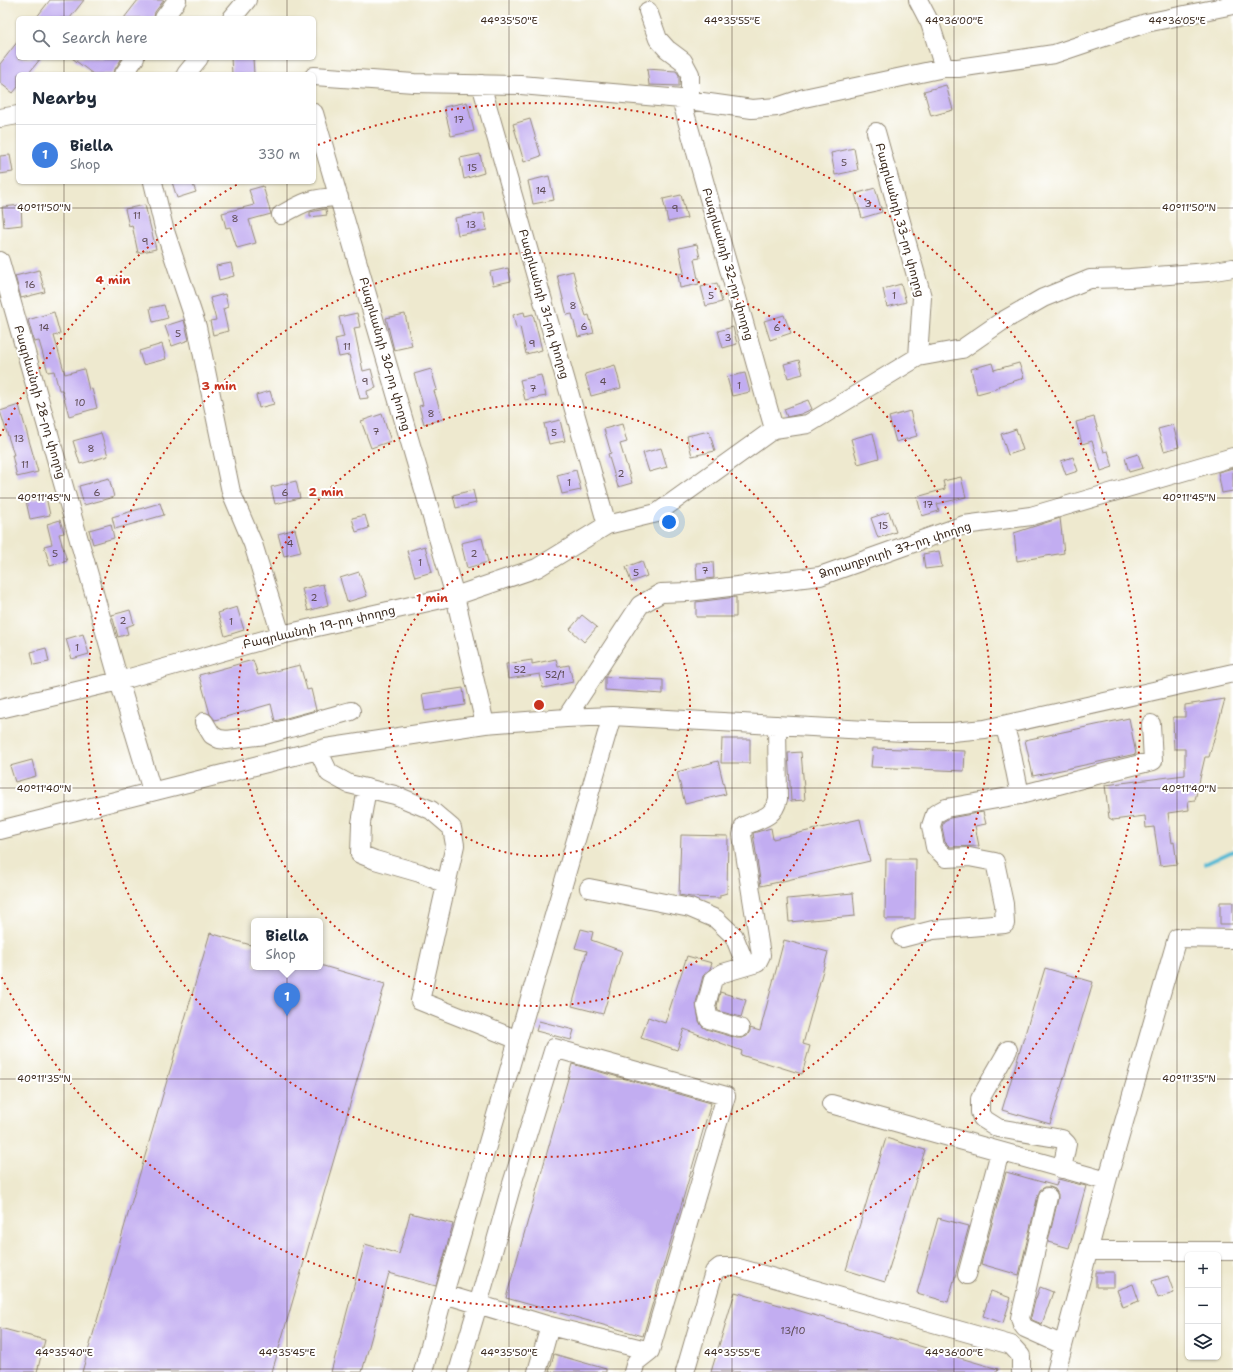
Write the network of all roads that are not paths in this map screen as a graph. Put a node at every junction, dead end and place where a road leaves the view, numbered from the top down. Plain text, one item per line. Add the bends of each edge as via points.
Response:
1 (177, 0) edge
2 (247, 0) edge
3 (918, 0) edge
4 (1233, 5) edge
5 (648, 11) dead end
6 (165, 16) edge
7 (234, 16) edge
8 (134, 60) edge
9 (197, 60) edge
10 (944, 68) junction
11 (125, 72) edge
12 (188, 72) edge
13 (316, 76) edge
14 (481, 84) junction
15 (686, 99) junction
16 (16, 115) edge
17 (0, 118) edge
18 (316, 120) edge
19 (876, 132) dead end
20 (153, 184) edge
21 (339, 197) junction
22 (280, 215) dead end
23 (0, 261) edge
24 (1233, 268) edge
25 (918, 357) junction
26 (774, 429) junction
27 (1233, 457) edge
28 (607, 525) junction
29 (455, 596) junction
30 (281, 635) junction
31 (1233, 673) edge
32 (119, 681) junction
33 (0, 709) edge
34 (351, 711) dead end
35 (612, 716) junction
36 (566, 718) junction
37 (204, 722) dead end
38 (485, 724) junction
39 (1151, 724) dead end
40 (777, 725) junction
41 (1004, 725) junction
42 (265, 735) junction
43 (318, 750) junction
44 (272, 761) junction
45 (367, 788) junction
46 (152, 791) junction
47 (1020, 795) junction
48 (0, 830) edge
49 (446, 884) junction
50 (589, 888) dead end
51 (902, 938) dead end
52 (1233, 939) edge
53 (746, 966) junction
54 (740, 1028) dead end
55 (518, 1040) junction
56 (1008, 1050) dead end
57 (831, 1104) dead end
58 (1000, 1152) junction
59 (1062, 1169) junction
60 (1107, 1182) junction
61 (1048, 1197) dead end
62 (1089, 1251) junction
63 (1233, 1251) edge
64 (967, 1275) dead end
65 (444, 1294) junction
66 (478, 1305) junction
67 (550, 1326) junction
68 (1063, 1345) junction
69 (650, 1351) junction
70 (422, 1372) edge
71 (458, 1372) edge
72 (536, 1372) edge
73 (633, 1372) edge
74 (685, 1372) edge
75 (1021, 1372) edge
76 (1056, 1372) edge

1 - 6 street
2 - 7 street
3 - 10 street via 930,23
4 - 10 street via 1146,23 1054,54
5 - 15 street, Բագրևանդի 32-րդ փողոց via 658,39 667,50 684,61 690,74
8 - 11 street
9 - 12 street
10 - 15 street via 804,98 777,107 752,109
13 - 14 street via 414,83
14 - 15 street
14 - 28 street, Բագրևանդի 31-րդ փողոց
15 - 26 street, Բագրևանդի 32-րդ փողոց
16 - 17 street
18 - 21 street, Բագրևանդի 30-րդ փողոց
19 - 25 street, Բագրևանդի 33-րդ փողոց via 922,297
20 - 30 street via 164,228 197,327 231,492 253,544
21 - 22 street via 305,201
21 - 29 street, Բագրևանդի 30-րդ փողոց
23 - 32 street, Բագրևանդի 28-րդ փողոց
24 - 25 street via 1130,278 1090,279 1043,298 962,349
25 - 26 street, Բագրևանդի 19-րդ փողոց via 808,424
26 - 28 street, Բագրևանդի 19-րդ փողոց via 657,513
27 - 36 street, Ձորաղբյուրի 37-րդ փողոց via 1031,516 964,524 820,576 661,593 640,605
28 - 29 street, Բագրևանդի 19-րդ փողոց via 537,568
29 - 30 street, Բագրևանդի 19-րդ փողոց
29 - 38 street, Բագրևանդի 30-րդ փողոց
30 - 32 street, Բագրևանդի 19-րդ փողոց
31 - 41 street
32 - 33 street, Բագրևանդի 19-րդ փողոց
32 - 46 street, Բագրևանդի 28-րդ փողոց
34 - 42 street
35 - 36 street
35 - 40 street
35 - 55 street
36 - 38 street
37 - 42 street via 212,735 219,739
38 - 43 street
39 - 47 street via 1153,761
40 - 41 street via 903,732 952,732
40 - 53 street via 776,808 770,815 744,826 742,835 761,955 757,963
41 - 47 street
42 - 44 street
43 - 44 street
43 - 45 street via 329,774 349,784
44 - 46 street
45 - 49 street via 395,795 431,810 452,828 455,845
45 - 49 street via 361,823 360,854
46 - 48 street
47 - 51 street via 946,808 935,814 931,826 935,847 946,858 969,857 995,862 1006,924 933,930
49 - 55 street via 420,1002
50 - 53 street via 690,908 716,918 734,936
52 - 60 street via 1177,938
53 - 54 street via 713,978 706,1006 709,1019
55 - 65 street
56 - 59 street via 980,1099 982,1118 998,1128 1062,1139 1066,1144
57 - 58 street
58 - 59 street
58 - 64 street
59 - 60 street
60 - 62 street
61 - 68 street via 1020,1318 1025,1328
62 - 63 street
62 - 68 street
65 - 66 street
65 - 70 street
66 - 67 street
66 - 69 street via 510,1187 554,1048 726,1096
66 - 71 street
67 - 69 street
67 - 72 street
68 - 76 street
69 - 73 street via 636,1362
74 - 75 street via 714,1272 720,1267 735,1266 1011,1345 1021,1356

